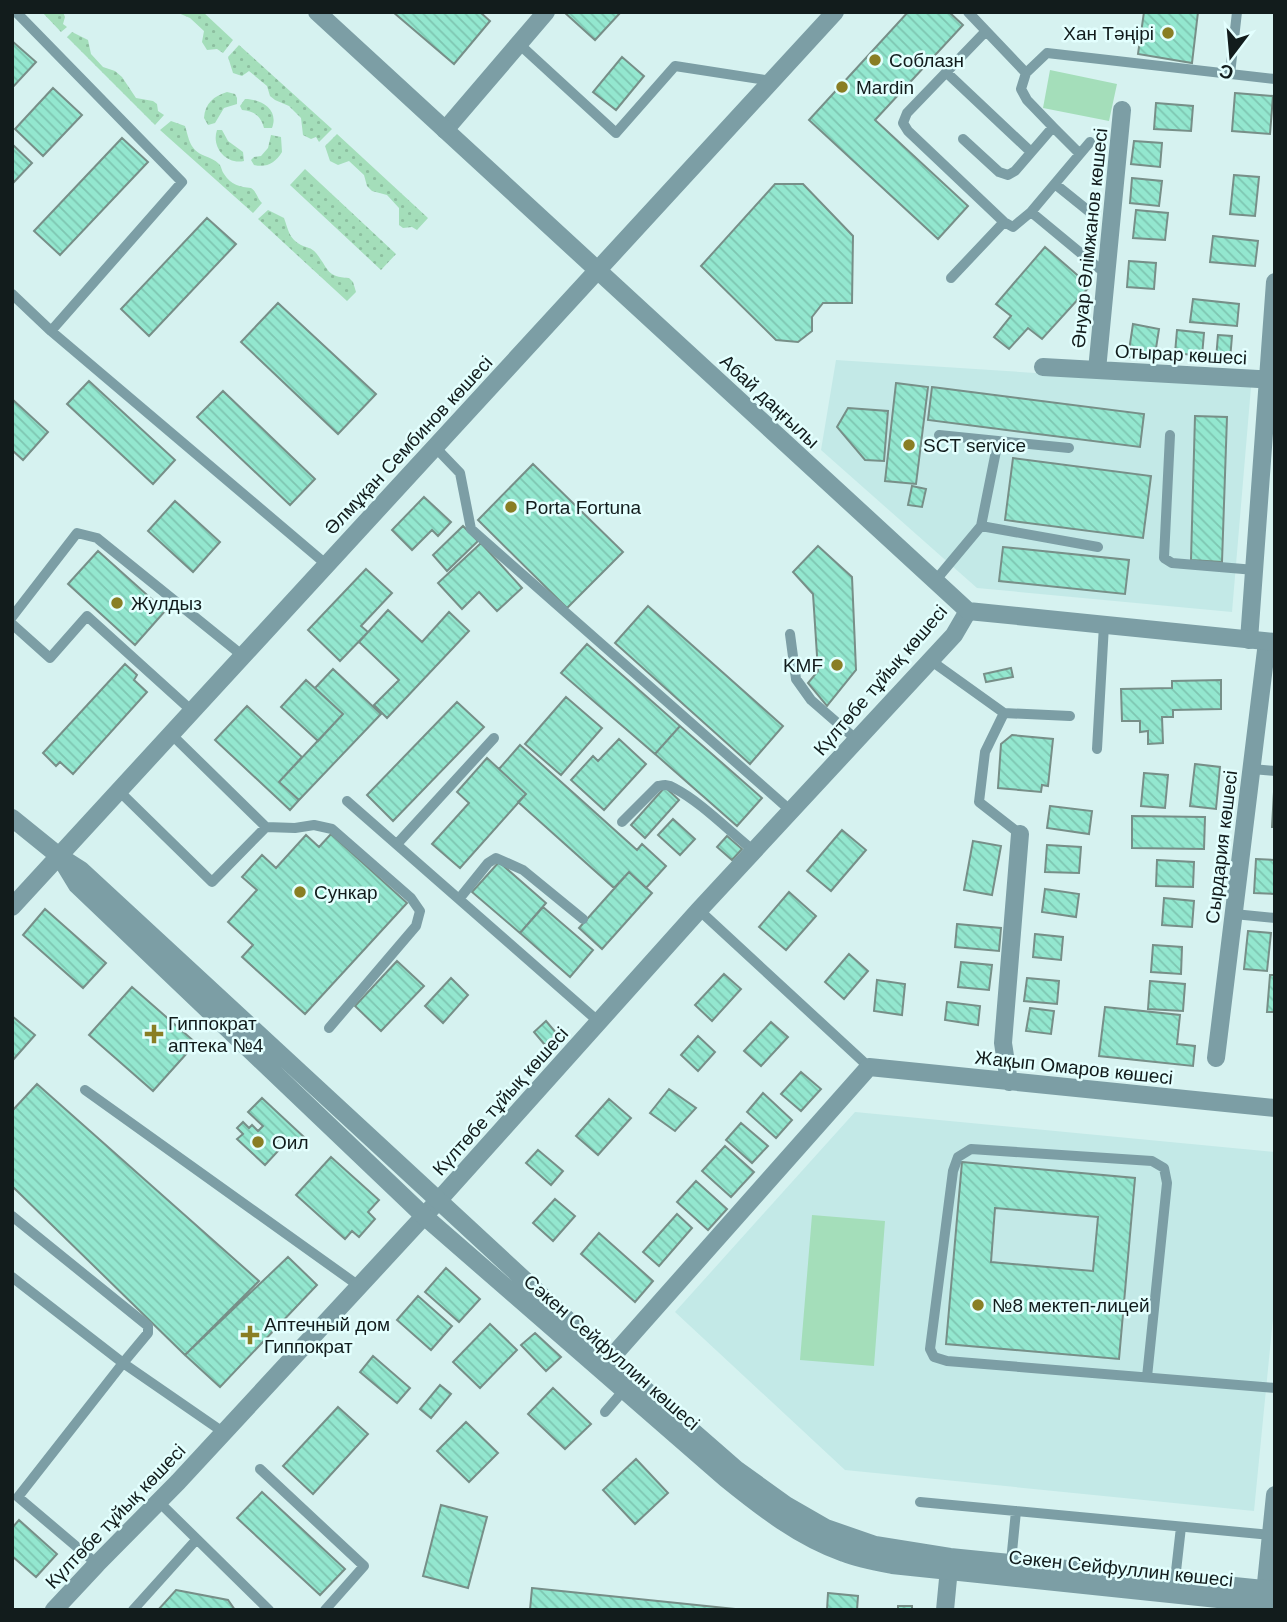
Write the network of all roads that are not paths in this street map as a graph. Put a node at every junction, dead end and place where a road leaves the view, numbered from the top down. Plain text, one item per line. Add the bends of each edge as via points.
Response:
1 (16, 12) edge
2 (317, 12) edge
3 (546, 12) edge
4 (835, 12) edge
5 (968, 12) edge
6 (1237, 12) edge
7 (986, 31) junction
8 (519, 44) junction
9 (947, 73) junction
10 (1027, 73) junction
11 (1230, 74) junction
12 (1275, 79) edge
13 (772, 80) junction
14 (1122, 110) dead end
15 (1053, 127) junction
16 (445, 130) junction
17 (963, 139) dead end
18 (1090, 142) dead end
19 (1031, 152) junction
20 (1080, 154) junction
21 (1055, 184) junction
22 (1031, 212) junction
23 (1091, 214) dead end
24 (1004, 222) junction
25 (597, 270) junction
26 (1107, 274) junction
27 (951, 278) dead end
28 (1275, 282) edge
29 (12, 294) edge
30 (51, 331) junction
31 (1043, 367) dead end
32 (1097, 370) junction
33 (1272, 379) edge
34 (939, 435) dead end
35 (1170, 435) dead end
36 (998, 441) junction
37 (435, 447) junction
38 (1069, 448) dead end
39 (981, 526) junction
40 (1098, 547) dead end
41 (327, 565) junction
42 (1255, 570) junction
43 (935, 581) junction
44 (968, 611) junction
45 (12, 617) edge
46 (12, 624) edge
47 (1104, 625) junction
48 (790, 634) dead end
49 (1264, 641) edge
50 (243, 656) junction
51 (930, 660) junction
52 (192, 711) junction
53 (1004, 713) junction
54 (1069, 716) dead end
55 (171, 734) junction
56 (495, 738) dead end
57 (857, 740) junction
58 (1097, 749) dead end
59 (1252, 769) junction
60 (1275, 771) edge
61 (119, 791) junction
62 (347, 801) dead end
63 (791, 811) junction
64 (12, 818) edge
65 (622, 822) dead end
66 (266, 827) junction
67 (1020, 834) joint
68 (397, 844) junction
69 (754, 851) junction
70 (59, 856) junction
71 (459, 899) junction
72 (12, 907) edge
73 (699, 910) junction
74 (1234, 914) junction
75 (1275, 918) edge
76 (583, 919) dead end
77 (599, 1022) junction
78 (329, 1028) dead end
79 (1216, 1058) dead end
80 (869, 1067) junction
81 (1009, 1082) junction
82 (85, 1090) dead end
83 (1275, 1108) edge
84 (438, 1202) junction
85 (12, 1216) edge
86 (424, 1216) junction
87 (12, 1277) edge
88 (359, 1286) junction
89 (610, 1359) junction
90 (123, 1363) junction
91 (1147, 1377) junction
92 (1275, 1388) edge
93 (624, 1390) junction
94 (605, 1412) dead end
95 (223, 1432) junction
96 (260, 1469) dead end
97 (1275, 1495) edge
98 (159, 1502) junction
99 (920, 1502) dead end
100 (1017, 1511) junction
101 (1181, 1527) junction
102 (1271, 1535) junction
103 (196, 1540) junction
104 (1011, 1562) junction
105 (97, 1564) junction
106 (949, 1565) junction
107 (1175, 1580) junction
108 (1268, 1600) edge
109 (54, 1610) edge
110 (133, 1610) edge
111 (270, 1610) edge
112 (325, 1610) edge
113 (945, 1610) edge

1 - 30 lane via 182,182
2 - 16 street, Абай даңғылы
3 - 8 street
4 - 13 street, Әлмұқан Сембинов көшесі
5 - 7 lane
6 - 11 lane
7 - 9 lane
7 - 10 lane
8 - 13 lane via 616,133 675,66
8 - 16 street
9 - 19 lane
9 - 24 lane via 907,113 903,123
10 - 11 lane via 1047,53
10 - 15 lane via 1021,89
11 - 12 lane
13 - 25 street, Әлмұқан Сембинов көшесі
14 - 26 street, Әнуар Әлімжанов көшесі
15 - 19 lane
15 - 20 lane
16 - 25 street, Абай даңғылы
17 - 19 lane via 1008,175
18 - 20 lane
20 - 21 lane
21 - 22 lane
21 - 23 lane
22 - 24 lane via 1013,227
22 - 26 lane
24 - 27 lane
25 - 37 street, Әлмұқан Сембинов көшесі
25 - 43 street, Абай даңғылы
26 - 32 street, Әнуар Әлімжанов көшесі
28 - 33 street, Сырдария көшесі
29 - 30 lane
30 - 41 lane
31 - 32 street, Отырар көшесі
32 - 33 street, Отырар көшесі
33 - 42 street, Сырдария көшесі
34 - 36 lane
35 - 42 lane via 1164,558 1172,563
36 - 38 lane
36 - 39 lane
37 - 41 street, Әлмұқан Сембинов көшесі
37 - 63 lane via 460,473 471,529
39 - 40 lane
39 - 43 lane
41 - 50 street, Әлмұқан Сембинов көшесі
42 - 49 street, Сырдария көшесі
43 - 44 street, Абай даңғылы
44 - 47 street
44 - 51 street, Күлтөбе тұйық көшесі via 954,635
45 - 50 lane via 77,533 97,538
46 - 52 lane via 50,658 87,617
47 - 49 street
47 - 58 lane
48 - 57 lane via 796,679 811,700
49 - 59 street, Сырдария көшесі
50 - 52 street, Әлмұқан Сембинов көшесі
51 - 53 lane
51 - 57 street, Күлтөбе тұйық көшесі
52 - 55 street, Әлмұқан Сембинов көшесі
53 - 54 lane
53 - 67 lane via 985,752 979,802
55 - 61 street, Әлмұқан Сембинов көшесі
55 - 66 lane
56 - 68 lane
57 - 63 street, Күлтөбе тұйық көшесі
59 - 60 lane
59 - 74 street, Сырдария көшесі
61 - 66 lane via 212,882
61 - 70 street, Әлмұқан Сембинов көшесі
62 - 68 lane
63 - 69 street, Күлтөбе тұйық көшесі
64 - 70 street, Сәкен Сейфуллин көшесі
65 - 69 lane via 657,786 665,784
66 - 78 lane via 332,829 420,911 416,926
67 - 81 street via 1003,1043
68 - 71 lane
69 - 73 street, Күлтөбе тұйық көшесі
70 - 72 street, Әлмұқан Сембинов көшесі
70 - 84 street, Сәкен Сейфуллин көшесі via 81,870
70 - 86 street, Сәкен Сейфуллин көшесі via 77,885
71 - 76 lane via 496,858 523,870
71 - 77 lane
73 - 77 street, Күлтөбе тұйық көшесі
73 - 80 lane
74 - 75 lane
74 - 79 street, Сырдария көшесі
77 - 84 street, Күлтөбе тұйық көшесі
80 - 81 street, Жақып Омаров көшесі
80 - 89 street
81 - 83 street, Жақып Омаров көшесі
82 - 88 lane
84 - 86 street, Күлтөбе тұйық көшесі
84 - 89 street, Сәкен Сейфуллин көшесі
85 - 90 lane via 148,1326 148,1333
86 - 88 street, Күлтөбе тұйық көшесі
86 - 93 street, Сәкен Сейфуллин көшесі
87 - 90 lane
88 - 95 street, Күлтөбе тұйық көшесі
89 - 106 street, Сәкен Сейфуллин көшесі via 737,1469 786,1505 825,1528
90 - 95 lane
90 - 105 lane via 18,1497
91 - 91 lane via 934,1357 930,1349 958,1157 971,1149 1152,1161 1164,1168 1167,1183
91 - 92 lane
93 - 94 lane
93 - 106 street, Сәкен Сейфуллин көшесі via 759,1506 799,1533 846,1554 892,1565
95 - 98 street, Күлтөбе тұйық көшесі
96 - 112 lane via 364,1566
97 - 102 street
98 - 103 lane
98 - 105 street, Күлтөбе тұйық көшесі
99 - 100 lane
100 - 101 lane
100 - 104 lane
101 - 102 lane
101 - 107 lane
102 - 108 street
103 - 110 lane
103 - 111 lane
104 - 106 street, Сәкен Сейфуллин көшесі
104 - 107 street, Сәкен Сейфуллин көшесі
105 - 109 street, Күлтөбе тұйық көшесі
106 - 108 street, Сәкен Сейфуллин көшесі
106 - 113 street
107 - 108 street, Сәкен Сейфуллин көшесі

